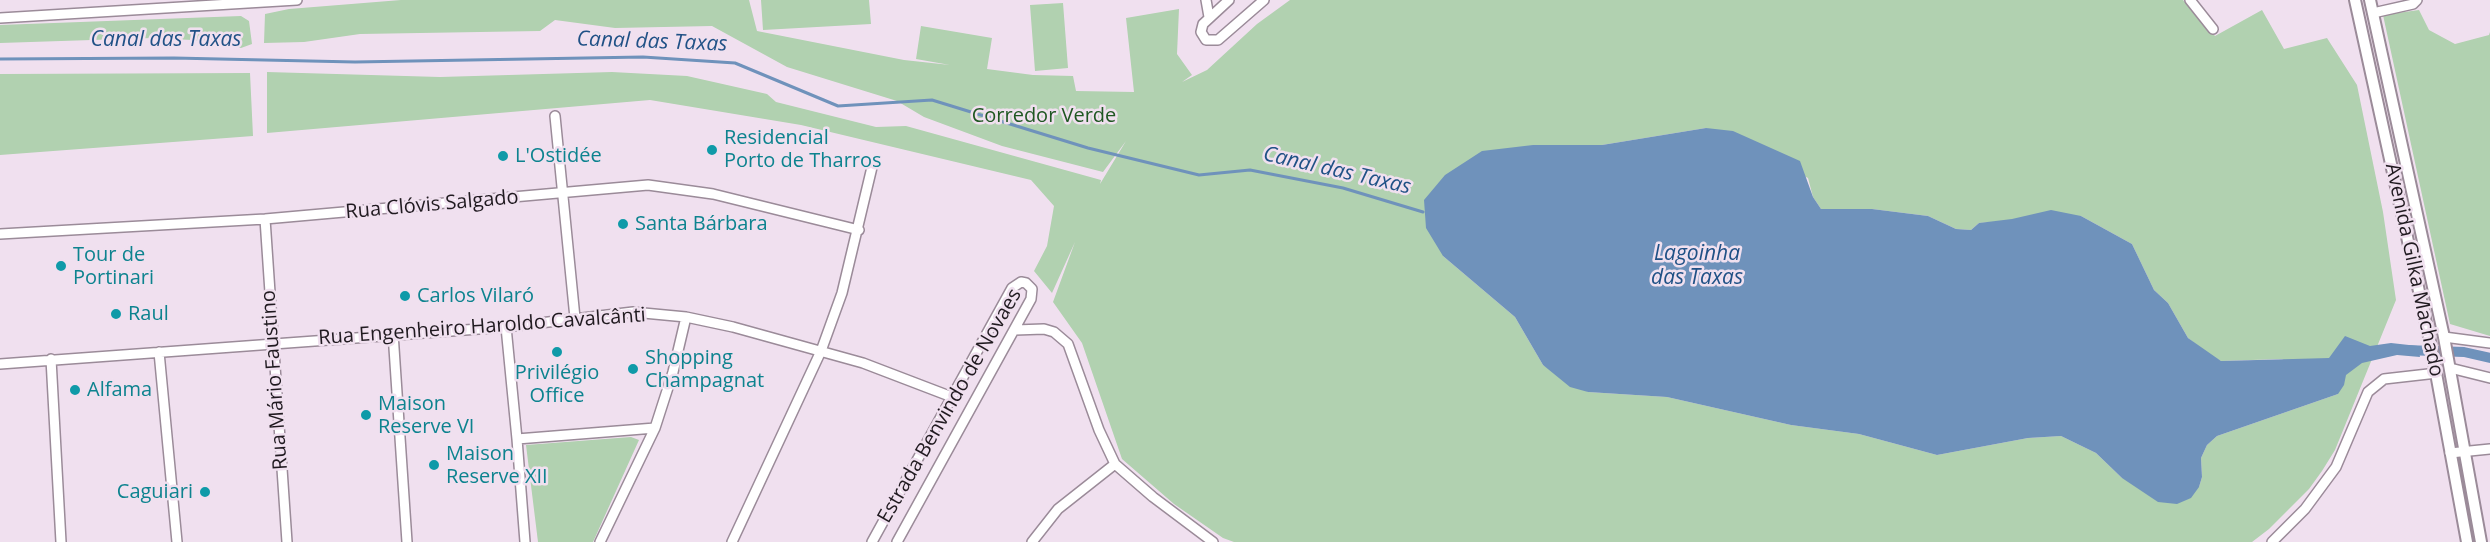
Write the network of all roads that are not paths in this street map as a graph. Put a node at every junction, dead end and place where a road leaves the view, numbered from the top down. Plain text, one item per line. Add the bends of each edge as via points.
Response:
1 (297, 0) edge
2 (1206, 0) edge
3 (1229, 0) edge
4 (1264, 0) edge
5 (2190, 0) edge
6 (2355, 0) edge
7 (2370, 0) edge
8 (2417, 0) edge
9 (252, 2) edge
10 (2373, 12) junction
11 (1209, 17) junction
12 (0, 18) edge
13 (2213, 29) dead end
14 (2381, 48) junction
15 (2367, 51) junction
16 (555, 116) dead end
17 (873, 163) dead end
18 (562, 194) junction
19 (265, 219) junction
20 (859, 230) junction
21 (0, 234) edge
22 (686, 317) junction
23 (575, 318) junction
24 (506, 327) junction
25 (1015, 330) junction
26 (393, 333) junction
27 (2444, 341) junction
28 (272, 342) junction
29 (2490, 343) edge
30 (821, 351) junction
31 (159, 352) junction
32 (51, 359) junction
33 (2449, 363) junction
34 (0, 364) edge
35 (2437, 373) junction
36 (2490, 378) edge
37 (952, 397) junction
38 (655, 428) junction
39 (517, 439) junction
40 (2490, 449) edge
41 (2464, 451) junction
42 (2450, 453) junction
43 (1115, 464) junction
44 (61, 542) edge
45 (177, 542) edge
46 (287, 542) edge
47 (407, 542) edge
48 (525, 542) edge
49 (600, 542) edge
50 (732, 542) edge
51 (872, 542) edge
52 (897, 542) edge
53 (1032, 542) edge
54 (1213, 542) edge
55 (2274, 542) edge
56 (2467, 542) edge
57 (2481, 542) edge

1 - 9 street
2 - 11 street
3 - 11 street
4 - 11 street via 1214,42 1206,40 1201,32
5 - 13 street
6 - 15 street, Avenida Gilka Machado
7 - 10 street, Avenida Gilka Machado
8 - 10 street
9 - 12 street
10 - 14 street, Avenida Gilka Machado
14 - 15 street
14 - 27 street, Avenida Gilka Machado
15 - 35 street, Avenida Gilka Machado
16 - 18 street
17 - 20 street
18 - 19 street, Rua Clóvis Salgado
18 - 20 street, Rua Clóvis Salgado via 625,186 689,189
18 - 23 street
19 - 21 street, Rua Clóvis Salgado
19 - 28 street, Rua Mário Faustino
20 - 30 street
22 - 23 street, Rua Engenheiro Haroldo Cavalcânti via 633,312
22 - 30 street, Rua Engenheiro Haroldo Cavalcânti
22 - 38 street
23 - 24 street, Rua Engenheiro Haroldo Cavalcânti
24 - 26 street, Rua Engenheiro Haroldo Cavalcânti
24 - 39 street
25 - 37 street, Estrada Benvindo de Novaes via 1033,294 1021,282 1012,288
25 - 43 street via 1044,329 1068,344
25 - 52 street, Estrada Benvindo de Novaes
26 - 28 street, Rua Engenheiro Haroldo Cavalcânti
26 - 47 street
27 - 29 street
27 - 33 street, Avenida Gilka Machado
28 - 31 street, Rua Engenheiro Haroldo Cavalcânti
28 - 46 street, Rua Mário Faustino
30 - 37 street, Rua Engenheiro Haroldo Cavalcânti
30 - 50 street
31 - 32 street, Rua Engenheiro Haroldo Cavalcânti
31 - 45 street
32 - 34 street, Rua Engenheiro Haroldo Cavalcânti
32 - 44 street
33 - 36 street
33 - 41 street, Avenida Gilka Machado
35 - 42 street, Avenida Gilka Machado
35 - 55 street via 2384,380 2368,392 2336,467
37 - 51 street, Estrada Benvindo de Novaes
38 - 39 street
38 - 49 street
39 - 48 street
40 - 41 street
41 - 42 street
41 - 57 street, Avenida Gilka Machado
42 - 56 street, Avenida Gilka Machado
43 - 53 street via 1058,509
43 - 54 street

